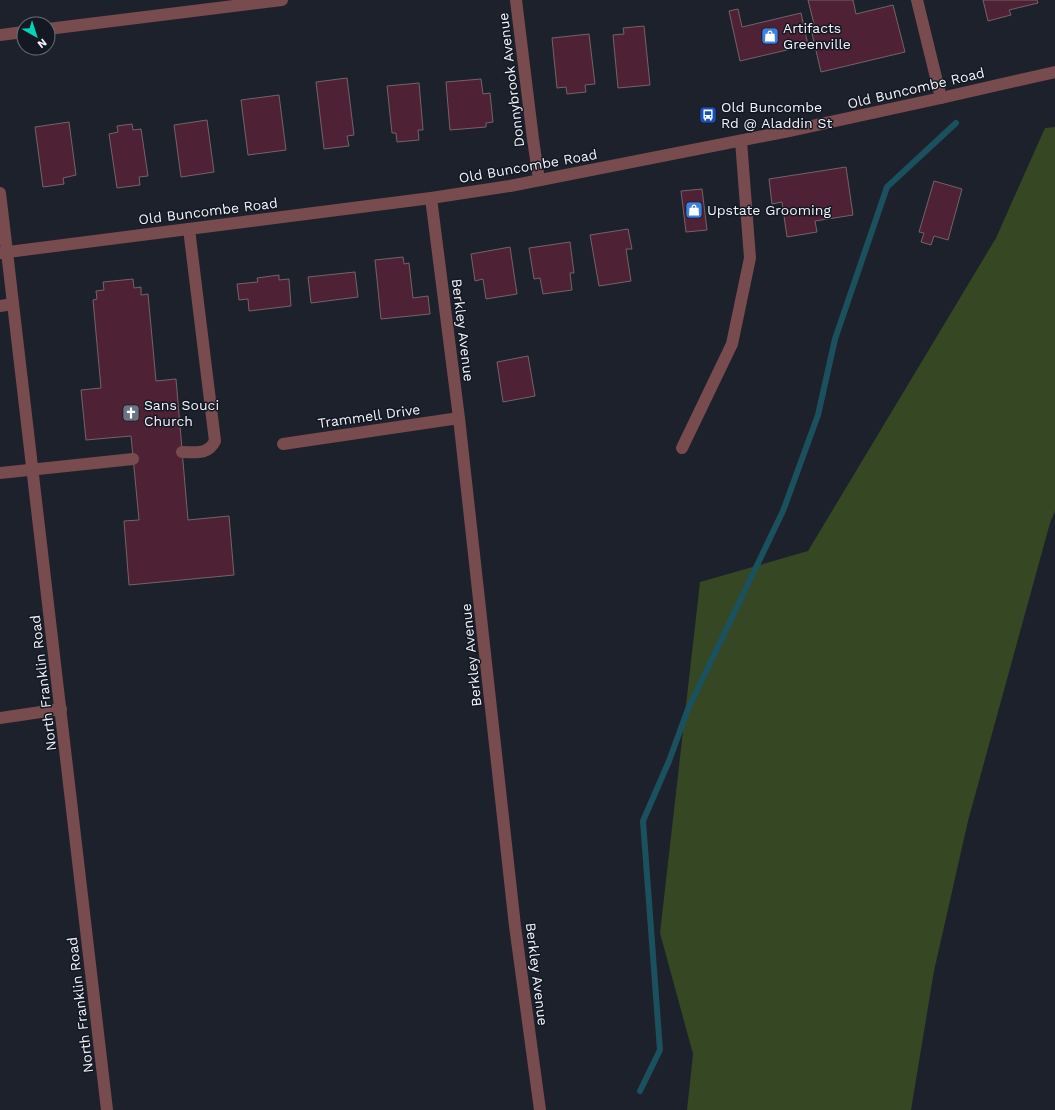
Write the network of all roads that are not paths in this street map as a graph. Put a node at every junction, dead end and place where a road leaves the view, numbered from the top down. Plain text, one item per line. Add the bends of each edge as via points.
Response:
1 (282, 0) edge
2 (516, 0) edge
3 (917, 0) edge
4 (56, 28) edge
5 (16, 33) edge
6 (0, 35) edge
7 (1055, 72) edge
8 (941, 98) junction
9 (741, 141) junction
10 (539, 180) junction
11 (0, 193) edge
12 (431, 198) junction
13 (189, 229) junction
14 (4, 253) edge
15 (13, 304) junction
16 (0, 306) edge
17 (459, 418) junction
18 (283, 444) dead end
19 (682, 448) dead end
20 (182, 452) dead end
21 (133, 459) dead end
22 (33, 470) junction
23 (0, 473) edge
24 (61, 709) junction
25 (0, 718) edge
26 (107, 1110) edge
27 (540, 1110) edge

1 - 4 street
2 - 10 street, Donnybrook Avenue
3 - 8 street
5 - 6 street
7 - 8 street, Old Buncombe Road
8 - 9 street, Old Buncombe Road
9 - 10 street, Old Buncombe Road
9 - 19 street via 750,258 732,344
10 - 12 street, Old Buncombe Road
11 - 14 street, North Franklin Road
12 - 13 street, Old Buncombe Road
12 - 17 street, Berkley Avenue
13 - 14 street, Old Buncombe Road
13 - 20 street via 215,441 212,448 207,451
14 - 15 street, North Franklin Road
15 - 16 street
15 - 22 street, North Franklin Road
17 - 18 street, Trammell Drive
17 - 27 street, Berkley Avenue via 516,926
21 - 22 street
22 - 23 street
22 - 24 street, North Franklin Road
24 - 25 street
24 - 26 street, North Franklin Road

